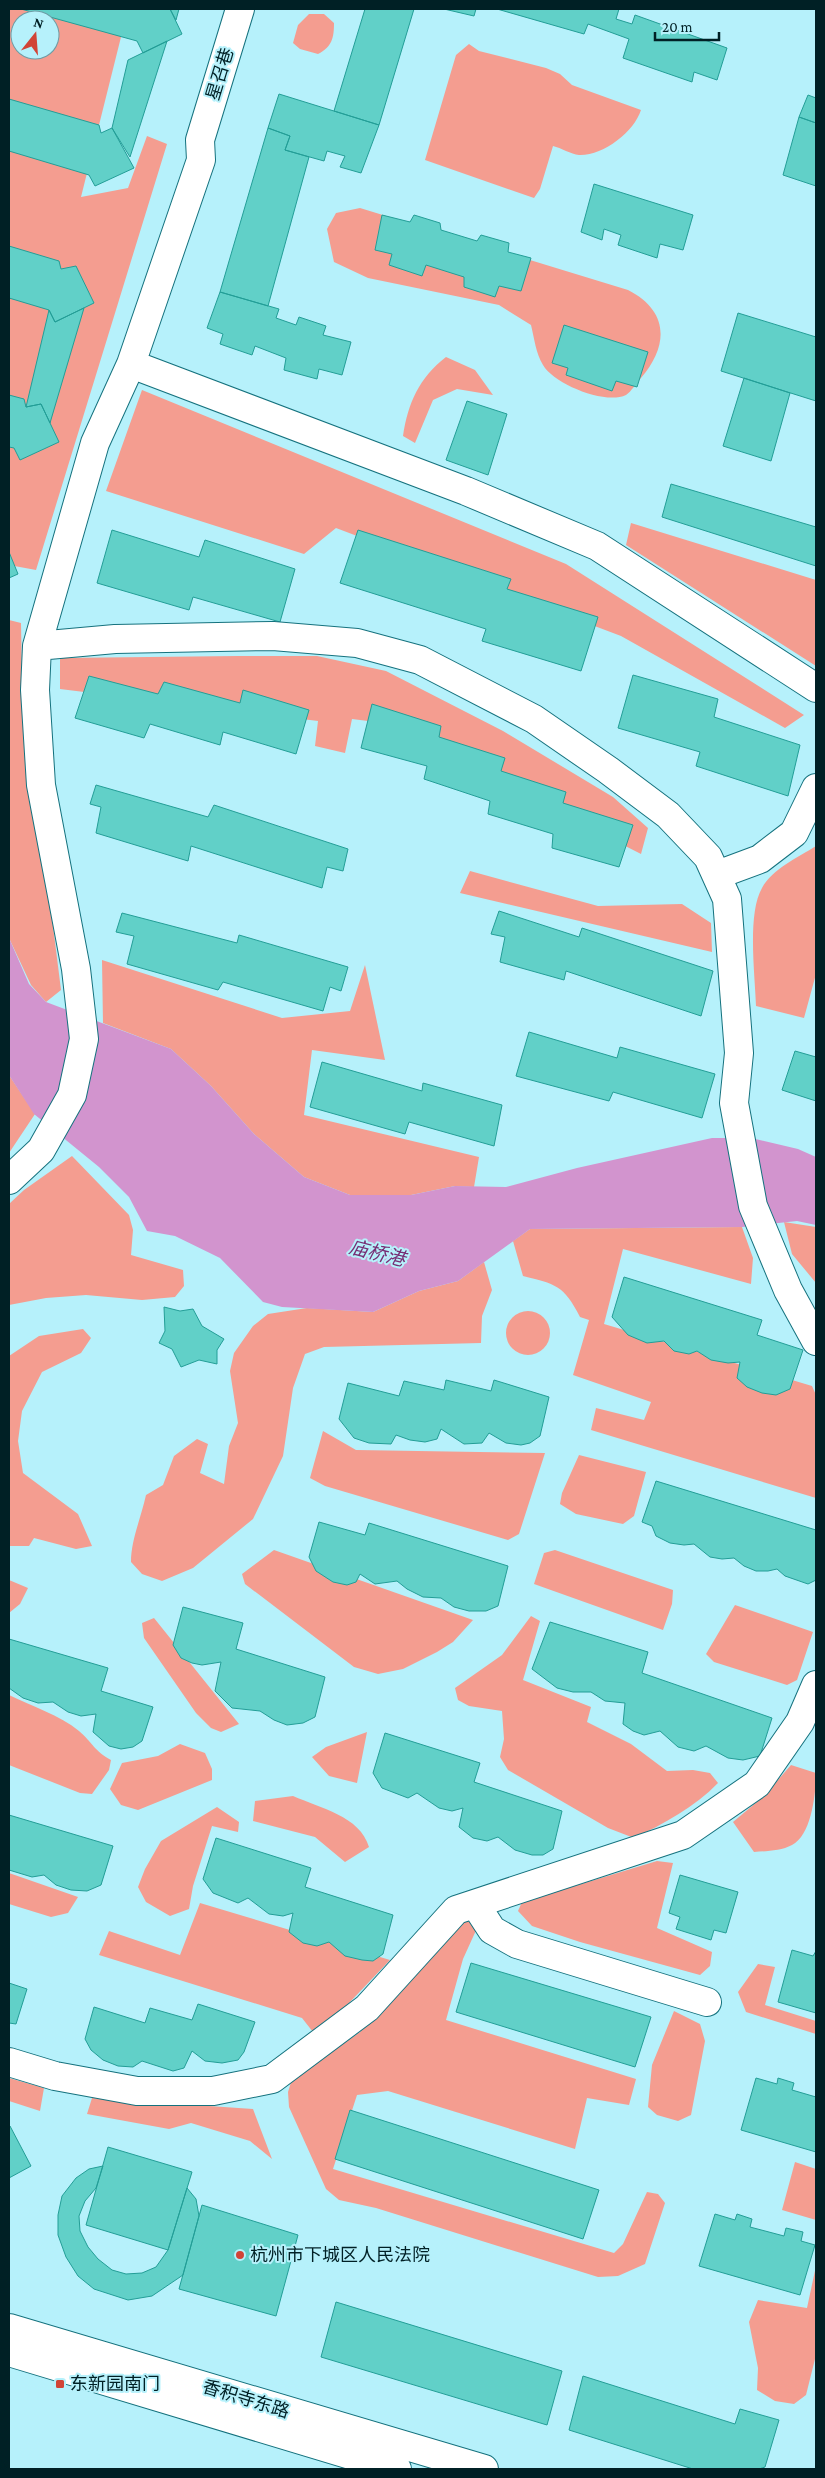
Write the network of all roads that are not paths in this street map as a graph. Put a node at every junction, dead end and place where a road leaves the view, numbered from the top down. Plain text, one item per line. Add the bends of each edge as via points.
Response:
1 (240, 9) edge
2 (131, 364) junction
3 (36, 646) junction
4 (816, 688) edge
5 (816, 788) edge
6 (717, 875) junction
7 (18, 1172) edge
8 (816, 1341) edge
9 (816, 1685) edge
10 (475, 1904) junction
11 (707, 2002) dead end
12 (9, 2062) edge
13 (9, 2328) edge
14 (9, 2352) edge
15 (398, 2469) edge
16 (484, 2469) edge

1 - 2 street, 星召巷 via 200,140 201,160
2 - 3 street, 星召巷 via 95,444
2 - 4 street via 466,491 597,546
3 - 6 street via 115,639 273,636 357,643 420,660 534,719 608,770 668,815 708,857
3 - 7 street, 星召巷 via 35,690 41,785 74,961 84,1039 72,1095 41,1150
5 - 6 street via 794,833 760,859
6 - 8 street via 728,899 739,1054 734,1103 753,1206 788,1290
9 - 10 street via 800,1722 757,1784 683,1835
10 - 11 street via 492,1930 517,1944
10 - 12 street via 456,1910 368,2008 272,2079 212,2091 137,2091 55,2076
13 - 16 street, 香积寺东路
14 - 15 street, 香积寺东路

